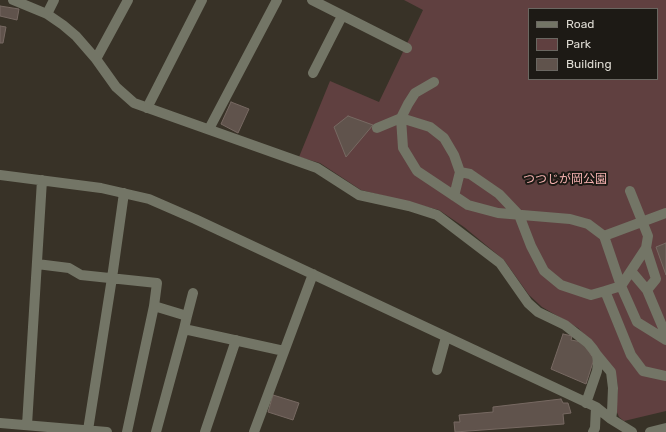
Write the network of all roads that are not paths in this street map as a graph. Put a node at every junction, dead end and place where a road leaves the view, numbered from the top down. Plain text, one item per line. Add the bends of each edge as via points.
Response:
1 (13, 0) edge
2 (54, 0) edge
3 (128, 0) edge
4 (202, 0) edge
5 (277, 0) edge
6 (312, 0) edge
7 (47, 14) junction
8 (342, 16) junction
9 (407, 48) dead end
10 (96, 59) junction
11 (313, 73) dead end
12 (434, 82) dead end
13 (147, 108) junction
14 (401, 118) junction
15 (377, 128) dead end
16 (209, 129) junction
17 (460, 172) junction
18 (0, 175) edge
19 (42, 180) junction
20 (630, 191) dead end
21 (124, 193) junction
22 (454, 196) junction
23 (666, 213) edge
24 (519, 215) junction
25 (644, 222) junction
26 (604, 236) junction
27 (646, 248) junction
28 (37, 264) junction
29 (631, 271) junction
30 (313, 274) junction
31 (112, 278) junction
32 (621, 286) junction
33 (647, 290) junction
34 (605, 291) junction
35 (194, 293) dead end
36 (154, 306) junction
37 (187, 316) junction
38 (184, 329) junction
39 (666, 335) edge
40 (446, 337) junction
41 (236, 340) junction
42 (666, 340) edge
43 (284, 351) junction
44 (596, 355) junction
45 (437, 370) dead end
46 (666, 376) edge
47 (591, 405) junction
48 (611, 419) junction
49 (0, 423) edge
50 (27, 425) junction
51 (666, 428) edge
52 (88, 430) junction
53 (107, 432) edge
54 (127, 432) edge
55 (156, 432) edge
56 (205, 432) edge
57 (254, 432) edge
58 (593, 432) edge
59 (632, 432) edge
60 (650, 432) edge

1 - 7 street
2 - 7 street
3 - 10 street
4 - 13 street
5 - 16 street
6 - 8 street
7 - 10 street via 63,24
8 - 9 street
8 - 11 street
10 - 13 street via 116,87 134,103
12 - 14 street via 415,93
13 - 16 street
14 - 15 street
14 - 17 street via 430,127 444,138
14 - 22 street via 403,148 417,171
16 - 44 street via 316,168 359,195 437,214 500,263 533,308 565,325 588,343
17 - 22 street
17 - 24 street via 470,174 499,194
18 - 19 street
19 - 21 street
19 - 28 street
20 - 25 street
21 - 30 street via 149,199
21 - 31 street
22 - 24 street via 468,205 498,213
23 - 25 street
24 - 26 street via 570,219 588,224
24 - 34 street via 544,272 561,285 591,295
25 - 26 street
25 - 27 street via 648,236
26 - 32 street
27 - 29 street
27 - 33 street via 656,279
28 - 31 street via 70,268 81,275
28 - 50 street
29 - 32 street
29 - 33 street
30 - 40 street
30 - 43 street
31 - 36 street via 158,279
31 - 52 street
32 - 34 street
32 - 42 street via 637,322
33 - 39 street
34 - 46 street via 631,355 643,371
35 - 37 street
36 - 37 street
36 - 54 street
37 - 38 street
38 - 41 street
38 - 55 street
40 - 45 street
40 - 47 street
41 - 43 street
41 - 56 street
43 - 57 street
44 - 47 street via 598,363
44 - 48 street via 611,372
47 - 48 street
47 - 58 street via 595,428
48 - 59 street
49 - 50 street
50 - 52 street
51 - 60 street
52 - 53 street

